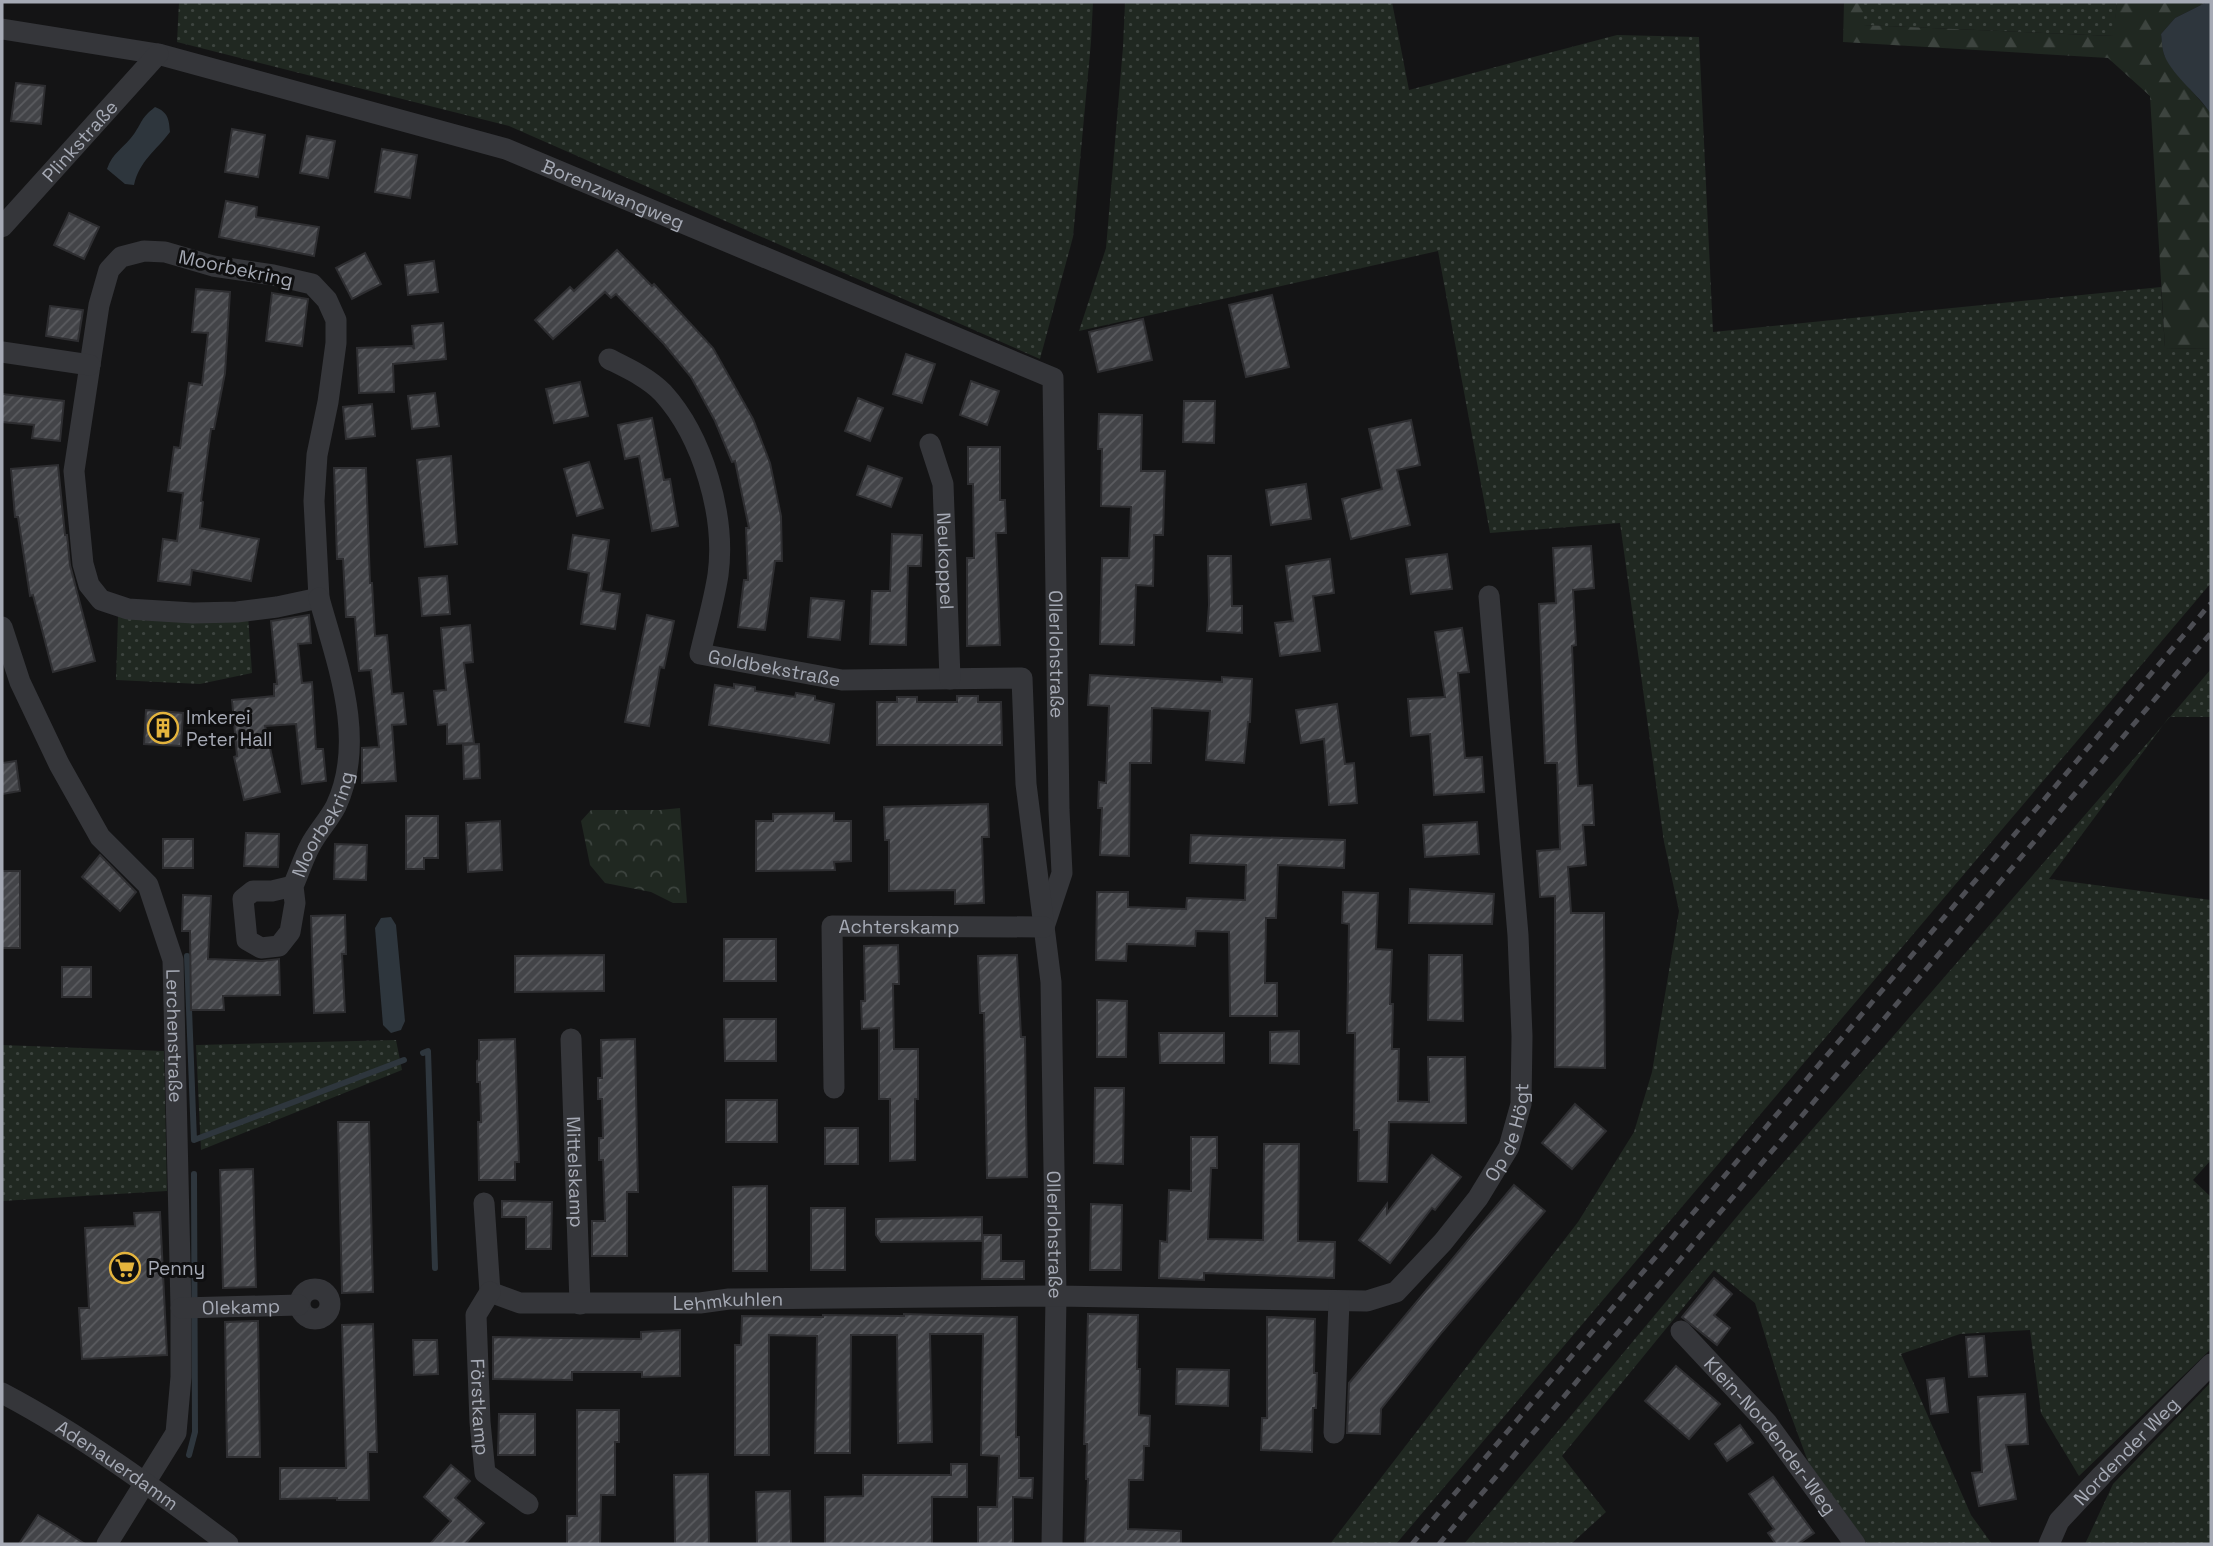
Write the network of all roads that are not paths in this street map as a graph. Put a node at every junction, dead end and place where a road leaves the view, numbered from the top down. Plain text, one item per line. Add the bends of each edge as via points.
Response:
1 (2, 29) edge
2 (158, 54) junction
3 (2, 227) edge
4 (2, 352) edge
5 (609, 359) dead end
6 (90, 365) junction
7 (1053, 378) joint
8 (930, 444) dead end
9 (1489, 596) dead end
10 (319, 597) junction
11 (2, 627) edge
12 (1021, 678) joint
13 (950, 679) junction
14 (293, 886) dead end
15 (1044, 927) junction
16 (571, 1039) dead end
17 (834, 1088) dead end
18 (484, 1203) dead end
19 (491, 1292) junction
20 (1056, 1296) junction
21 (1339, 1301) junction
22 (580, 1304) junction
23 (299, 1305) dead end
24 (181, 1308) junction
25 (1681, 1331) dead end
26 (2211, 1364) edge
27 (2, 1393) edge
28 (1334, 1433) dead end
29 (146, 1483) junction
30 (528, 1504) dead end
31 (107, 1544) edge
32 (228, 1544) edge
33 (1052, 1544) edge
34 (1855, 1544) edge
35 (2049, 1544) edge

1 - 2 street, Borenzwangweg
2 - 3 street, Plinkstraße
2 - 7 street, Borenzwangweg via 506,149
4 - 6 street
5 - 13 street, Goldbekstraße via 638,373 663,393 690,432 711,489 718,525 718,573 700,654 842,680
6 - 10 street, Moorbekring via 74,471 83,564 89,585 101,600 128,609 193,613 277,607
6 - 10 street, Moorbekring via 109,270 121,257 165,252 312,284 327,300 335,320 336,343 317,455 314,501
7 - 15 street, Ollerlohstraße via 1062,873
8 - 13 street, Neukoppel via 943,484
9 - 21 street, Op de Högt via 1518,936 1521,1104 1509,1147 1478,1198 1443,1241 1395,1292 1367,1301
10 - 14 street, Moorbekring via 343,688 350,741 347,772 336,806 310,846
11 - 24 street, Lerchenstraße via 20,682 59,764 100,837 148,886 173,960
12 - 13 street, Goldbekstraße
12 - 15 street, Ollerlohstraße via 1027,784
15 - 17 street, Achterskamp via 832,926
15 - 20 street, Ollerlohstraße via 1051,982
16 - 22 street, Mittelskamp
18 - 19 street
19 - 22 street, Lehmkuhlen via 520,1303
19 - 30 street, Förstkamp via 476,1314 485,1473
20 - 21 street, Op de Högt
20 - 22 street, Lehmkuhlen
20 - 33 street, Ollerlohstraße
21 - 28 street
23 - 24 street, Olekamp
24 - 29 street, Lerchenstraße via 177,1433
25 - 34 street, Klein-Nordender-Weg via 1767,1423
26 - 35 street, Nordender Weg via 2059,1521
27 - 29 street, Adenauerdamm
29 - 31 street, Lerchenstraße
29 - 32 street, Adenauerdamm

